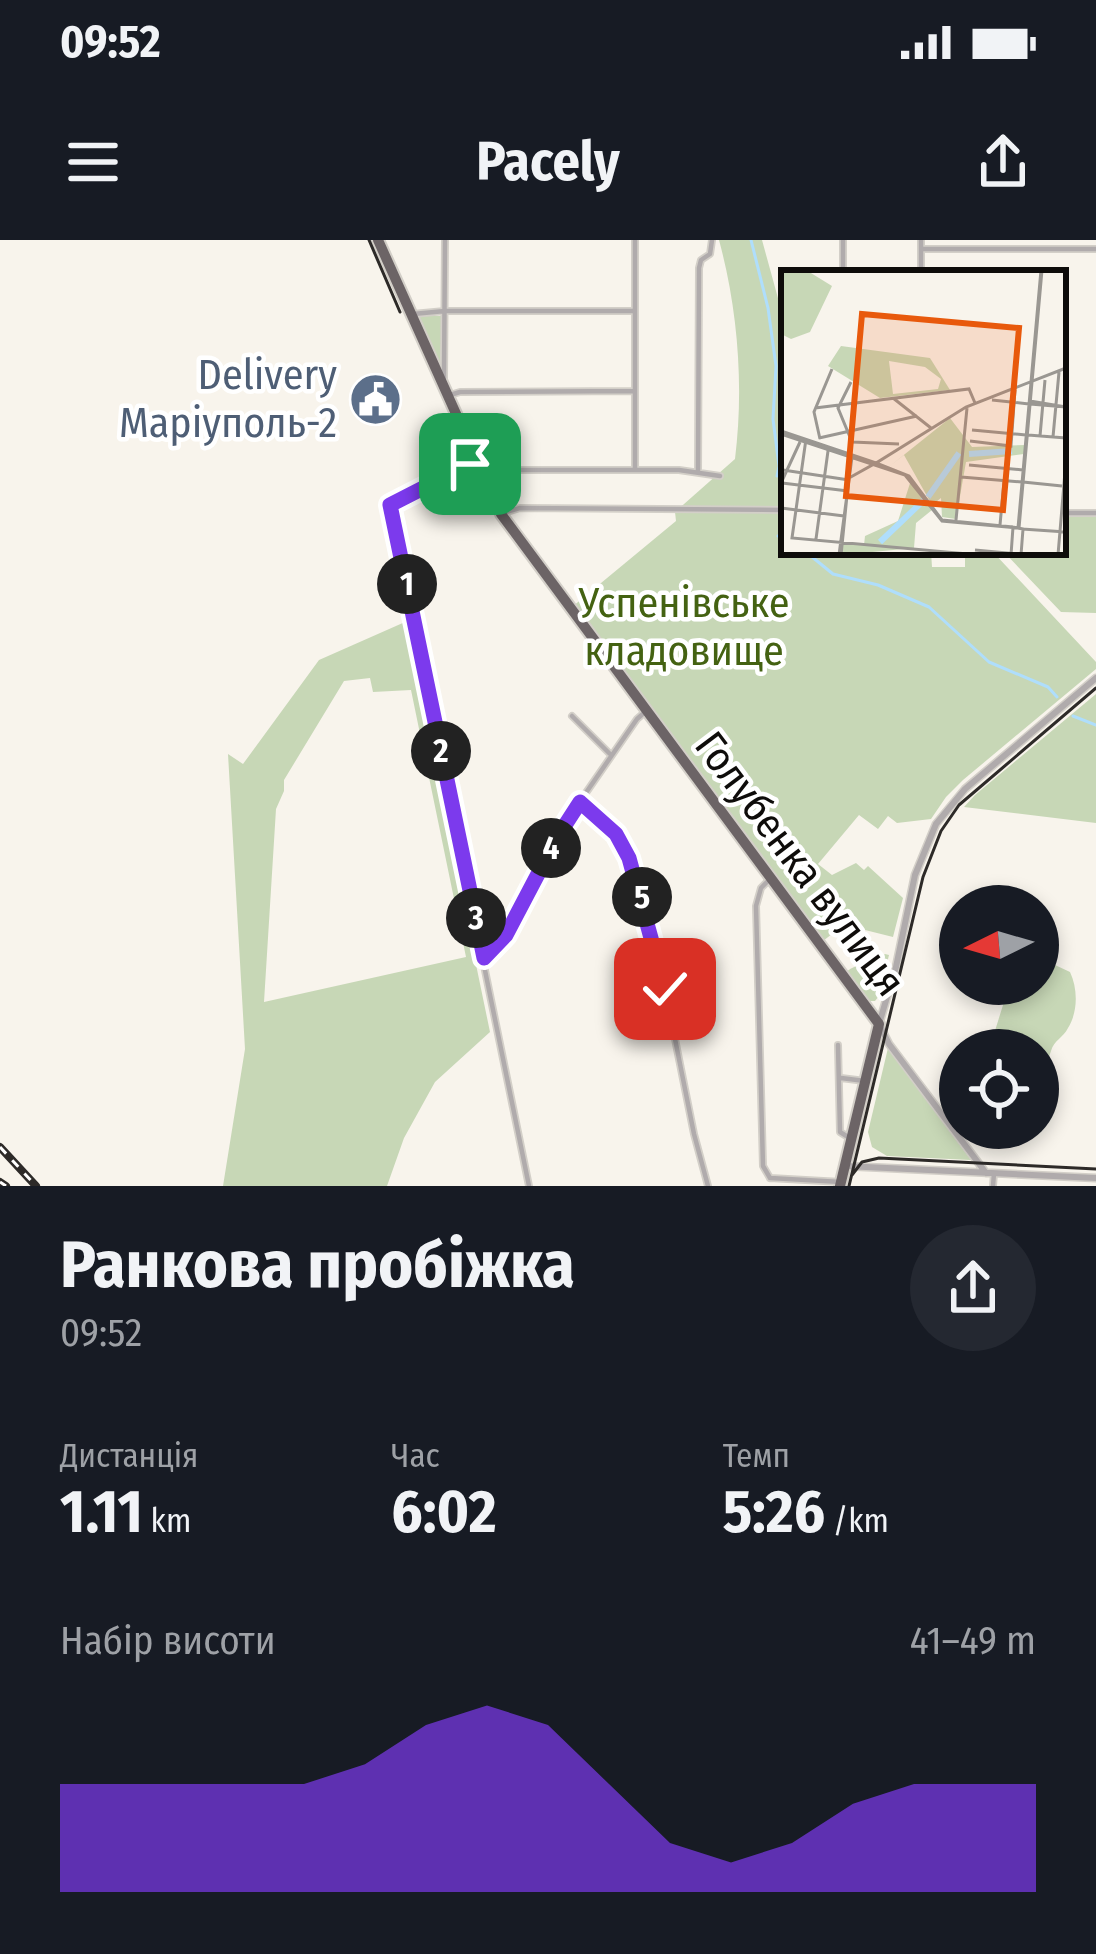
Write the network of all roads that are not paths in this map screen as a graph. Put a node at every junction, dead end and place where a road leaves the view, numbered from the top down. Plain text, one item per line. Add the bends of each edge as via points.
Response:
1 (378, 240) edge
2 (445, 240) edge
3 (635, 240) edge
4 (712, 240) edge
5 (921, 240) edge
6 (921, 249) junction
7 (1096, 249) edge
8 (921, 270) edge
9 (446, 310) junction
10 (635, 311) junction
11 (411, 315) junction
12 (441, 372) junction
13 (445, 392) junction
14 (635, 392) junction
15 (478, 465) junction
16 (635, 470) junction
17 (698, 472) junction
18 (720, 476) dead end
19 (781, 510) edge
20 (501, 514) junction
21 (1096, 678) edge
22 (645, 712) junction
23 (572, 716) dead end
24 (611, 755) junction
25 (580, 802) junction
26 (770, 879) junction
27 (484, 958) junction
28 (879, 1024) junction
29 (838, 1045) dead end
30 (839, 1078) junction
31 (866, 1081) junction
32 (851, 1139) junction
33 (845, 1166) junction
34 (990, 1173) junction
35 (1096, 1178) edge
36 (1065, 1181) edge
37 (769, 1182) edge
38 (841, 1184) edge
39 (529, 1186) edge
40 (708, 1186) edge
41 (993, 1186) edge

1 - 11 highway, Голубенка вулиця
2 - 9 street
3 - 10 street
4 - 17 street via 698,268
5 - 6 street
6 - 7 street
6 - 8 street
9 - 10 street
9 - 11 street
9 - 12 street
10 - 14 street
11 - 12 highway, Голубенка вулиця
12 - 13 highway, Голубенка вулиця
13 - 14 street
13 - 15 highway, Голубенка вулиця
14 - 16 street
15 - 16 street
15 - 20 highway, Голубенка вулиця
15 - 27 street via 390,505
16 - 17 street
17 - 18 street
19 - 20 street
20 - 22 highway, Голубенка вулиця
21 - 28 street via 941,817 915,875
22 - 24 street
22 - 26 highway, Голубенка вулиця
23 - 24 street
24 - 25 street
25 - 27 street via 506,935
25 - 40 street via 616,834 634,867
26 - 28 highway, Голубенка вулиця
26 - 37 street via 758,896 755,947
27 - 39 street
28 - 31 highway
28 - 34 street, Голубенка вулиця
29 - 30 street
30 - 31 street
30 - 32 street via 840,1132
31 - 32 highway
32 - 33 highway
33 - 34 street
33 - 38 highway
34 - 36 street
34 - 41 street
35 - 36 street
37 - 38 street

